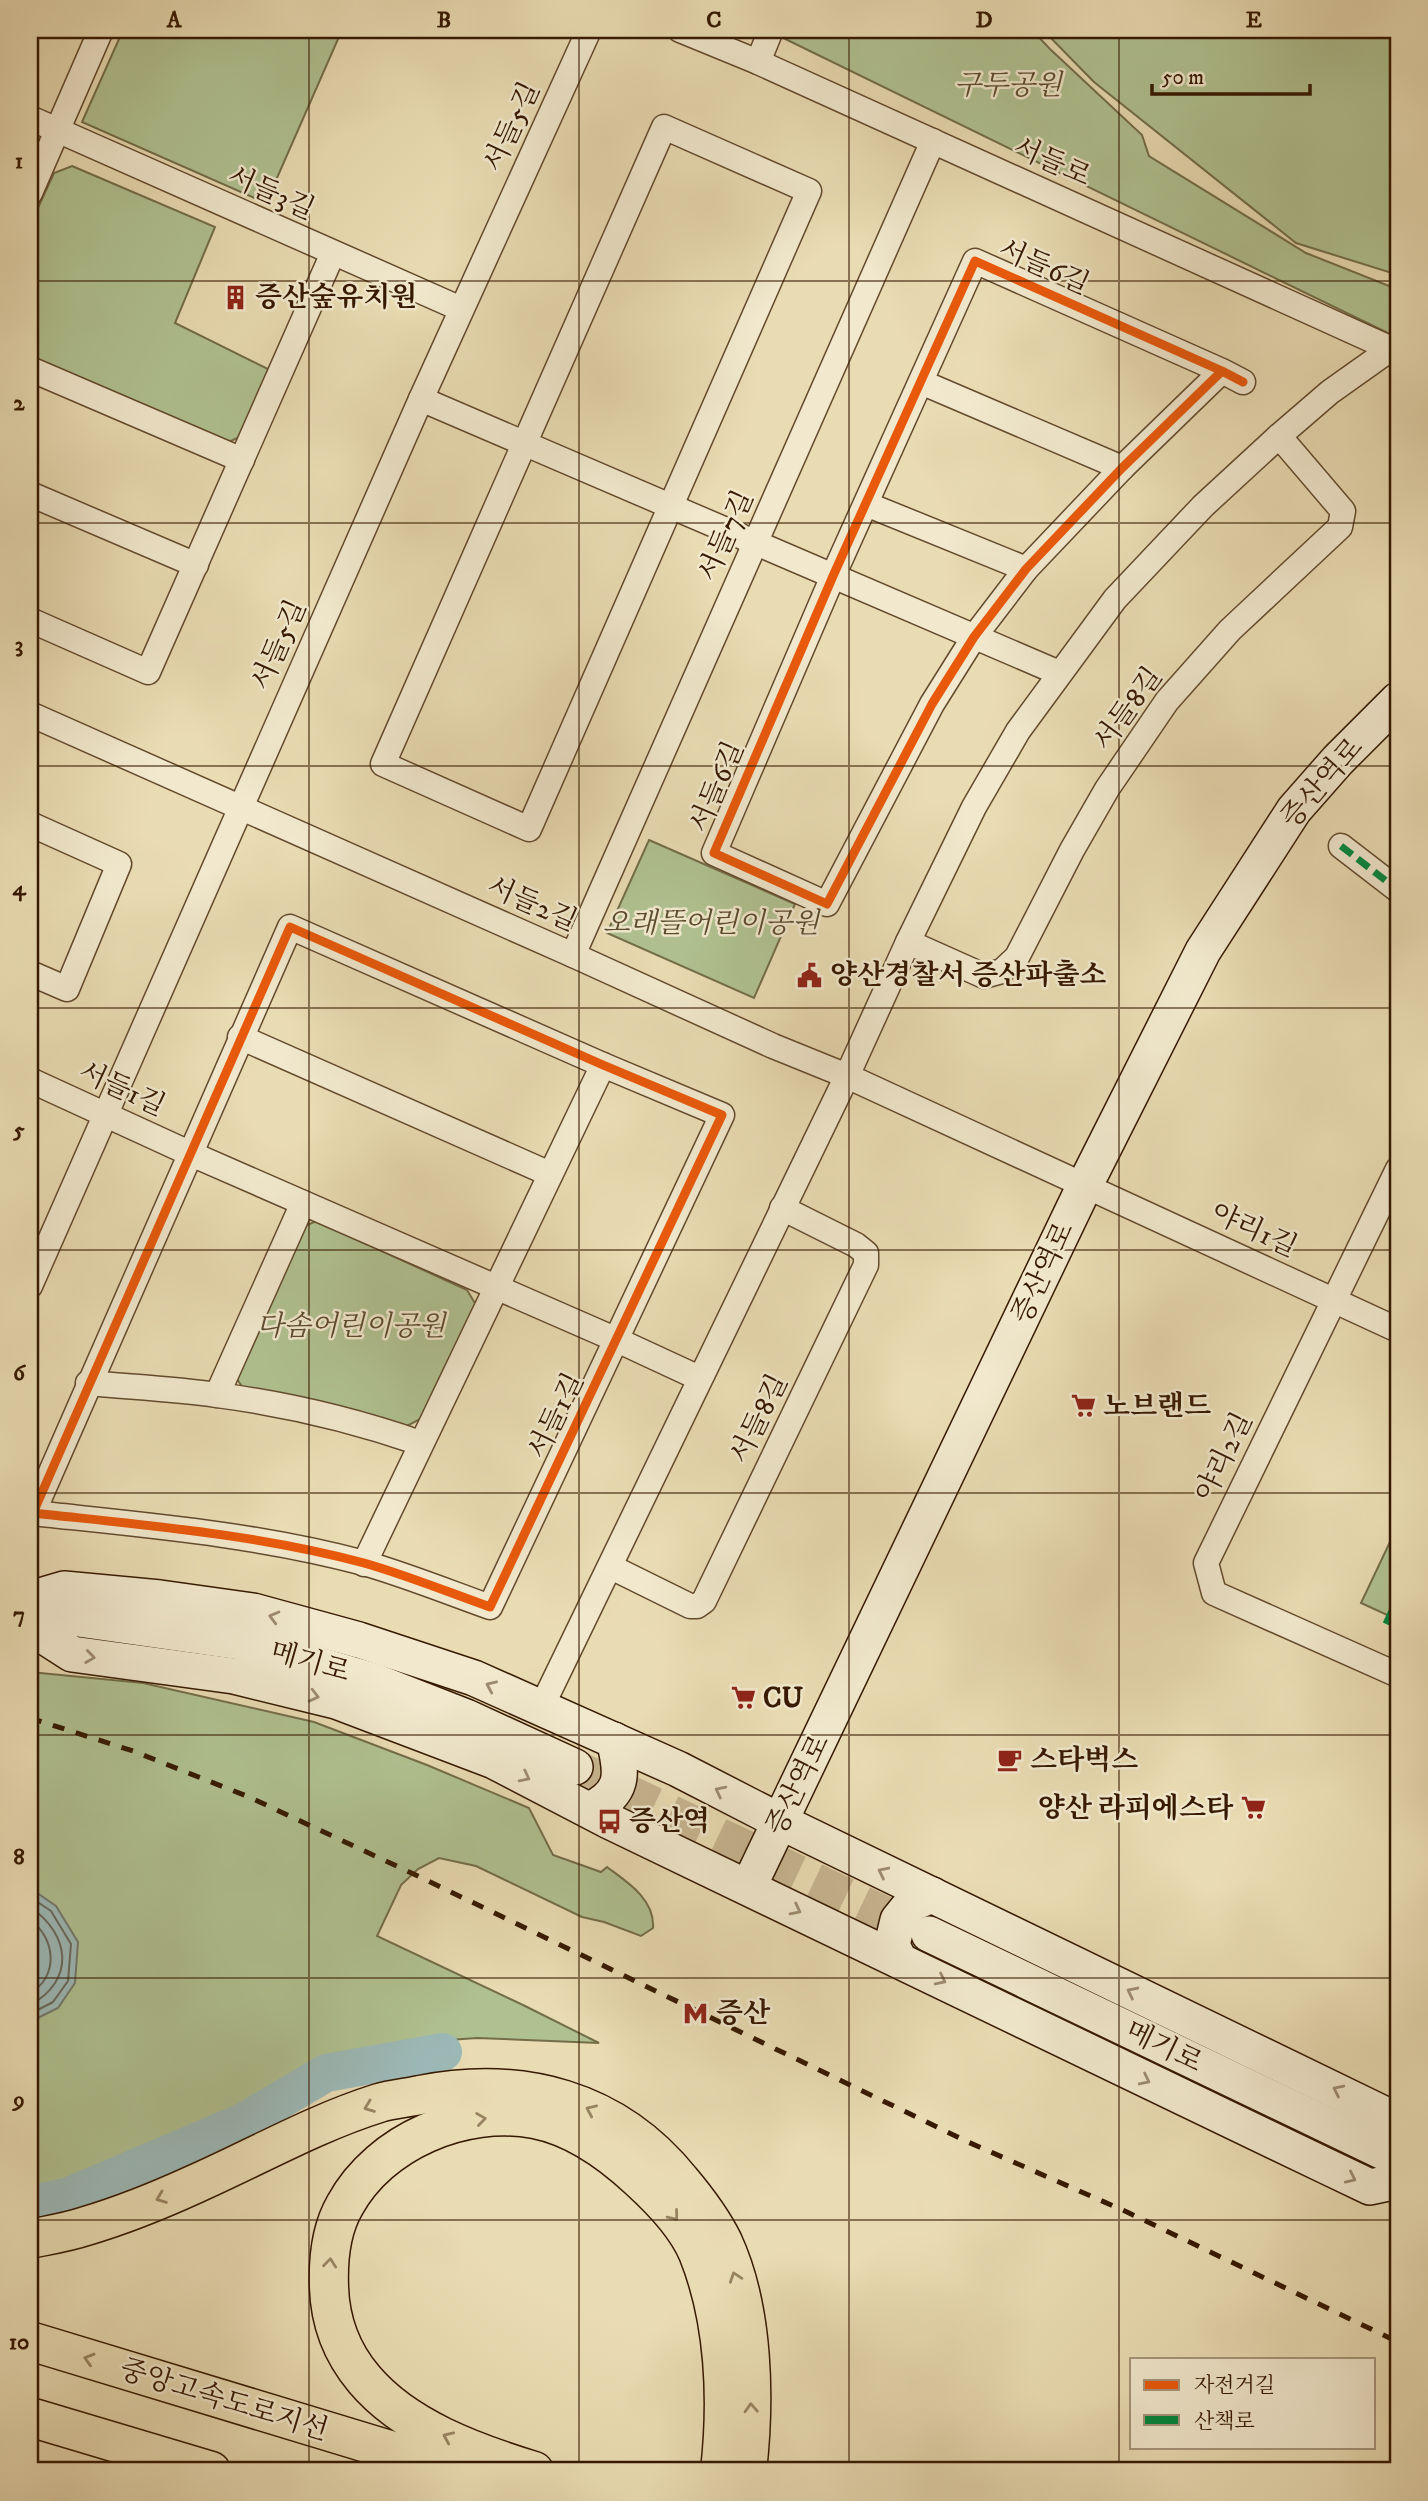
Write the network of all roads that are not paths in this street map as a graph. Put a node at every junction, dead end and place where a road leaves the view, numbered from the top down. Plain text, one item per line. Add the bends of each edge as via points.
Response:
1 (101, 30) edge
2 (589, 30) edge
3 (680, 30) edge
4 (771, 30) edge
5 (758, 62) junction
6 (30, 118) edge
7 (57, 130) junction
8 (933, 141) junction
9 (30, 193) edge
10 (333, 253) junction
11 (461, 309) junction
12 (1395, 350) edge
13 (30, 369) edge
14 (921, 382) junction
15 (421, 399) junction
16 (1279, 436) junction
17 (524, 443) junction
18 (242, 460) junction
19 (1122, 468) junction
20 (30, 494) edge
21 (866, 504) junction
22 (670, 506) junction
23 (755, 543) junction
24 (196, 565) junction
25 (1026, 569) junction
26 (833, 576) junction
27 (30, 620) edge
28 (974, 637) junction
29 (1059, 673) junction
30 (1398, 701) edge
31 (30, 714) edge
32 (240, 806) junction
33 (30, 824) edge
34 (1340, 846) dead end
35 (1398, 890) edge
36 (908, 942) junction
37 (573, 955) junction
38 (30, 973) edge
39 (240, 1037) junction
40 (603, 1065) junction
41 (846, 1076) junction
42 (30, 1080) edge
43 (106, 1114) junction
44 (189, 1153) junction
45 (1398, 1168) edge
46 (550, 1174) junction
47 (1085, 1185) junction
48 (303, 1203) junction
49 (782, 1208) junction
50 (30, 1286) edge
51 (495, 1287) junction
52 (1333, 1300) junction
53 (1398, 1330) edge
54 (617, 1340) junction
55 (699, 1378) junction
56 (88, 1383) junction
57 (216, 1395) junction
58 (420, 1443) junction
59 (364, 1564) junction
60 (611, 1567) junction
61 (30, 1599) edge
62 (30, 1612) edge
63 (30, 1627) edge
64 (1398, 1675) edge
65 (541, 1708) junction
66 (614, 1741) junction
67 (575, 1767) tunnel mouth
68 (590, 1810) junction
69 (781, 1822) junction
70 (749, 1886) junction
71 (932, 1895) junction
72 (929, 1934) tunnel mouth
73 (899, 1960) junction
74 (1398, 2121) edge
75 (1398, 2159) edge
76 (1398, 2181) edge
77 (30, 2239) edge
78 (30, 2341) edge
79 (734, 2345) junction
80 (30, 2417) edge
81 (30, 2436) edge
82 (144, 2471) edge
83 (211, 2471) edge
84 (459, 2471) edge
85 (534, 2471) edge
86 (720, 2471) edge
87 (747, 2471) edge

1 - 7 street
2 - 11 street, 서들5길
3 - 5 street, 서들로
4 - 5 street
5 - 8 street, 서들로
6 - 7 street, 서들3길
7 - 9 street
7 - 10 street, 서들3길
8 - 12 street, 서들로
8 - 23 street, 서들7길
10 - 11 street, 서들3길
10 - 18 street
11 - 15 street, 서들5길
12 - 16 street via 1330,392
13 - 18 street
14 - 19 street
14 - 19 street, 서들6길 via 975,261 1232,377
14 - 21 street, 서들6길
15 - 17 street
15 - 32 street, 서들5길
16 - 29 street via 1203,506 1115,599
16 - 36 street, 서들8길 via 1343,511 1339,527 1230,630 1167,701 1107,789 1017,957 1002,971 984,976
17 - 22 street
17 - 22 street via 664,127 809,191
17 - 22 street via 383,764 529,829
18 - 24 street
19 - 25 street, 서들6길
20 - 24 street
21 - 25 street
21 - 26 street, 서들6길
22 - 23 street
23 - 26 street
23 - 37 street, 서들7길
24 - 27 street via 148,672
25 - 28 street, 서들6길
26 - 28 street
26 - 28 street, 서들6길 via 714,853 827,904 932,704
28 - 29 street
29 - 36 street via 1018,731 974,807
30 - 47 street, 증산역로 via 1294,810 1244,887 1203,951
31 - 32 street, 서들2길
32 - 37 street, 서들2길
32 - 43 street, 서들5길
33 - 38 street via 119,864 66,989
34 - 35 street
36 - 41 street
37 - 41 street, 서들2길
39 - 40 street, 서들1길 via 290,928
39 - 44 street, 서들1길
39 - 46 street
40 - 46 street
40 - 54 street, 서들1길 via 722,1115
41 - 47 street, 서들2길
41 - 49 street
42 - 43 street, 서들1길
43 - 44 street, 서들1길
43 - 50 street, 서들5길
44 - 48 street, 서들1길
44 - 56 street, 서들1길
45 - 52 street, 야리2길
46 - 51 street
47 - 52 street, 야리1길
47 - 69 street, 증산역로
48 - 51 street, 서들1길
48 - 57 street
49 - 55 street
49 - 60 street, 서들8길 via 856,1245 866,1254 866,1265 704,1601 690,1606
51 - 54 street, 서들1길
51 - 58 street
52 - 53 street, 야리1길
52 - 64 street, 야리2길 via 1206,1563 1214,1593
54 - 55 street, 서들1길
54 - 59 street, 서들1길 via 490,1606
55 - 60 street
56 - 57 street
56 - 59 street, 서들1길 via 33,1513 209,1532
57 - 58 street via 315,1412
58 - 59 street
60 - 65 street
65 -> 61 street via 474,1678 398,1652 253,1611 64,1589
62 - 67 street, 메기로 via 240,1642 374,1681
63 -> 68 street via 72,1654 234,1676 336,1701 494,1761
65 - 66 street
66 - 68 street via 620,1782 607,1801
69 -> 66 street
68 - 70 street
69 - 70 street, 증산역로
71 -> 69 street
70 -> 73 street
71 - 73 street via 911,1904 898,1920 892,1945
74 -> 71 street
72 - 75 street, 메기로
73 -> 76 street via 1370,2187
79 -> 77 highway via 739,2288 723,2242 701,2204 670,2167 619,2124 556,2097 521,2089 450,2089 380,2103 311,2129 182,2189 86,2226
84 -> 78 highway, 중앙고속도로지선
85 -> 79 highway via 423,2426 389,2402 347,2356 337,2331 328,2267 335,2228 363,2179 405,2144 440,2128 503,2116 536,2119 590,2140 645,2184 679,2221 697,2251
79 - 86 highway
87 -> 79 highway via 752,2428
80 - 83 highway
81 - 82 highway

